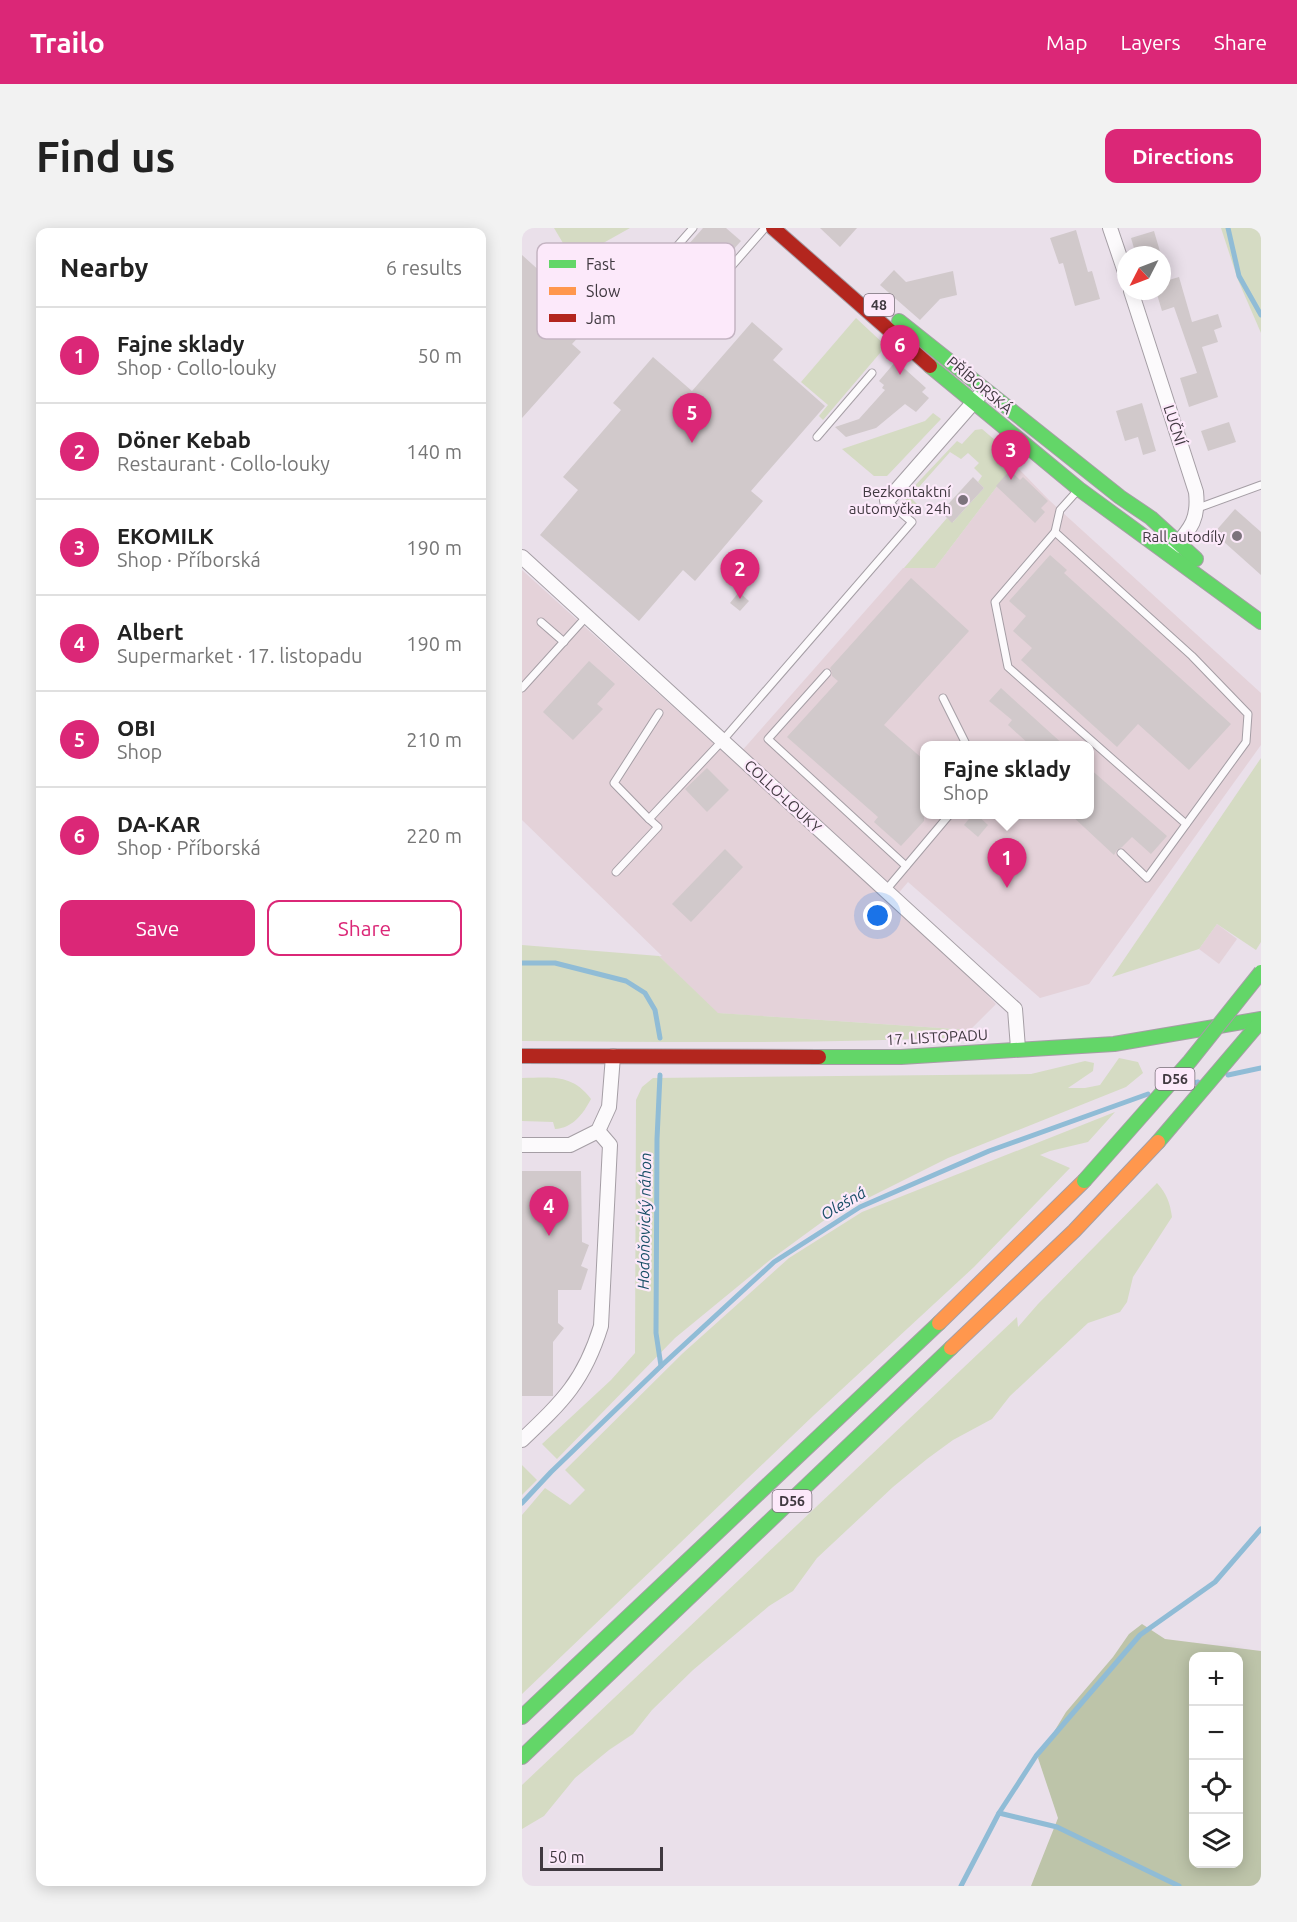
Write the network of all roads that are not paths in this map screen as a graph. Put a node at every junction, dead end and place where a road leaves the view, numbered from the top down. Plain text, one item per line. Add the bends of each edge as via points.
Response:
1 (693, 228) edge
2 (765, 228) edge
3 (773, 228) edge
4 (793, 228) edge
5 (1110, 228) edge
6 (680, 243) edge
7 (1117, 249) edge
8 (735, 262) edge
9 (1134, 300) edge
10 (872, 373) dead end
11 (984, 390) junction
12 (974, 402) junction
13 (817, 437) dead end
14 (1091, 475) junction
15 (1261, 485) edge
16 (1079, 489) junction
17 (887, 501) joint
18 (1198, 508) junction
19 (1056, 532) junction
20 (1174, 548) junction
21 (522, 557) edge
22 (1261, 606) edge
23 (587, 616) junction
24 (541, 622) dead end
25 (1261, 622) edge
26 (564, 642) junction
27 (827, 673) dead end
28 (522, 688) edge
29 (943, 698) dead end
30 (659, 713) dead end
31 (723, 740) junction
32 (964, 741) edge
33 (1092, 741) edge
34 (1094, 743) edge
35 (649, 819) junction
36 (946, 819) edge
37 (1186, 824) junction
38 (1121, 853) dead end
39 (906, 866) junction
40 (616, 872) dead end
41 (886, 890) junction
42 (1261, 972) edge
43 (1261, 1020) edge
44 (1018, 1048) junction
45 (522, 1056) edge
46 (613, 1056) junction
47 (598, 1131) junction
48 (522, 1144) edge
49 (522, 1440) edge
50 (522, 1717) edge
51 (522, 1757) edge

1 - 6 lane
2 - 8 lane
3 - 12 main road, PŘÍBORSKÁ / 48
4 - 11 main road, PŘÍBORSKÁ / 48 via 879,305
5 - 7 street
9 - 18 street, LUČNÍ
10 - 13 lane
11 - 12 street
11 - 14 main road, PŘÍBORSKÁ / 48
12 - 16 main road, PŘÍBORSKÁ / 48
12 - 17 street
14 - 16 lane
14 - 20 main road, PŘÍBORSKÁ / 48 via 1151,518
15 - 18 lane
16 - 19 lane via 1060,510
16 - 20 main road, PŘÍBORSKÁ / 48
17 - 31 lane via 912,522
18 - 20 street
19 - 33 lane via 995,602 1008,667
19 - 37 lane via 1192,656 1248,714 1246,742
20 - 22 main road, PŘÍBORSKÁ / 48 via 1195,558
20 - 25 main road, PŘÍBORSKÁ / 48
21 - 23 street, COLLO-LOUKY
23 - 26 lane
23 - 31 street, COLLO-LOUKY
24 - 26 lane
26 - 28 lane
27 - 39 lane via 768,739
29 - 32 lane
30 - 35 lane via 614,783
31 - 35 lane
31 - 41 street, COLLO-LOUKY
34 - 37 lane
35 - 40 lane via 658,827
36 - 39 lane
37 - 38 lane via 1147,878
39 - 41 lane
41 - 44 street, COLLO-LOUKY via 1015,1009
42 - 50 main road, D56, bridge via 1190,1061 1084,1181
43 - 44 main road, 17. LISTOPADU via 1114,1044
43 - 51 main road, D56 via 1131,1172 1017,1288
44 - 46 main road, 17. LISTOPADU via 901,1057
45 - 46 main road, 17. LISTOPADU
46 - 47 street via 609,1107
47 - 48 street via 570,1145
47 - 49 street via 610,1145 602,1326 592,1354 562,1402

